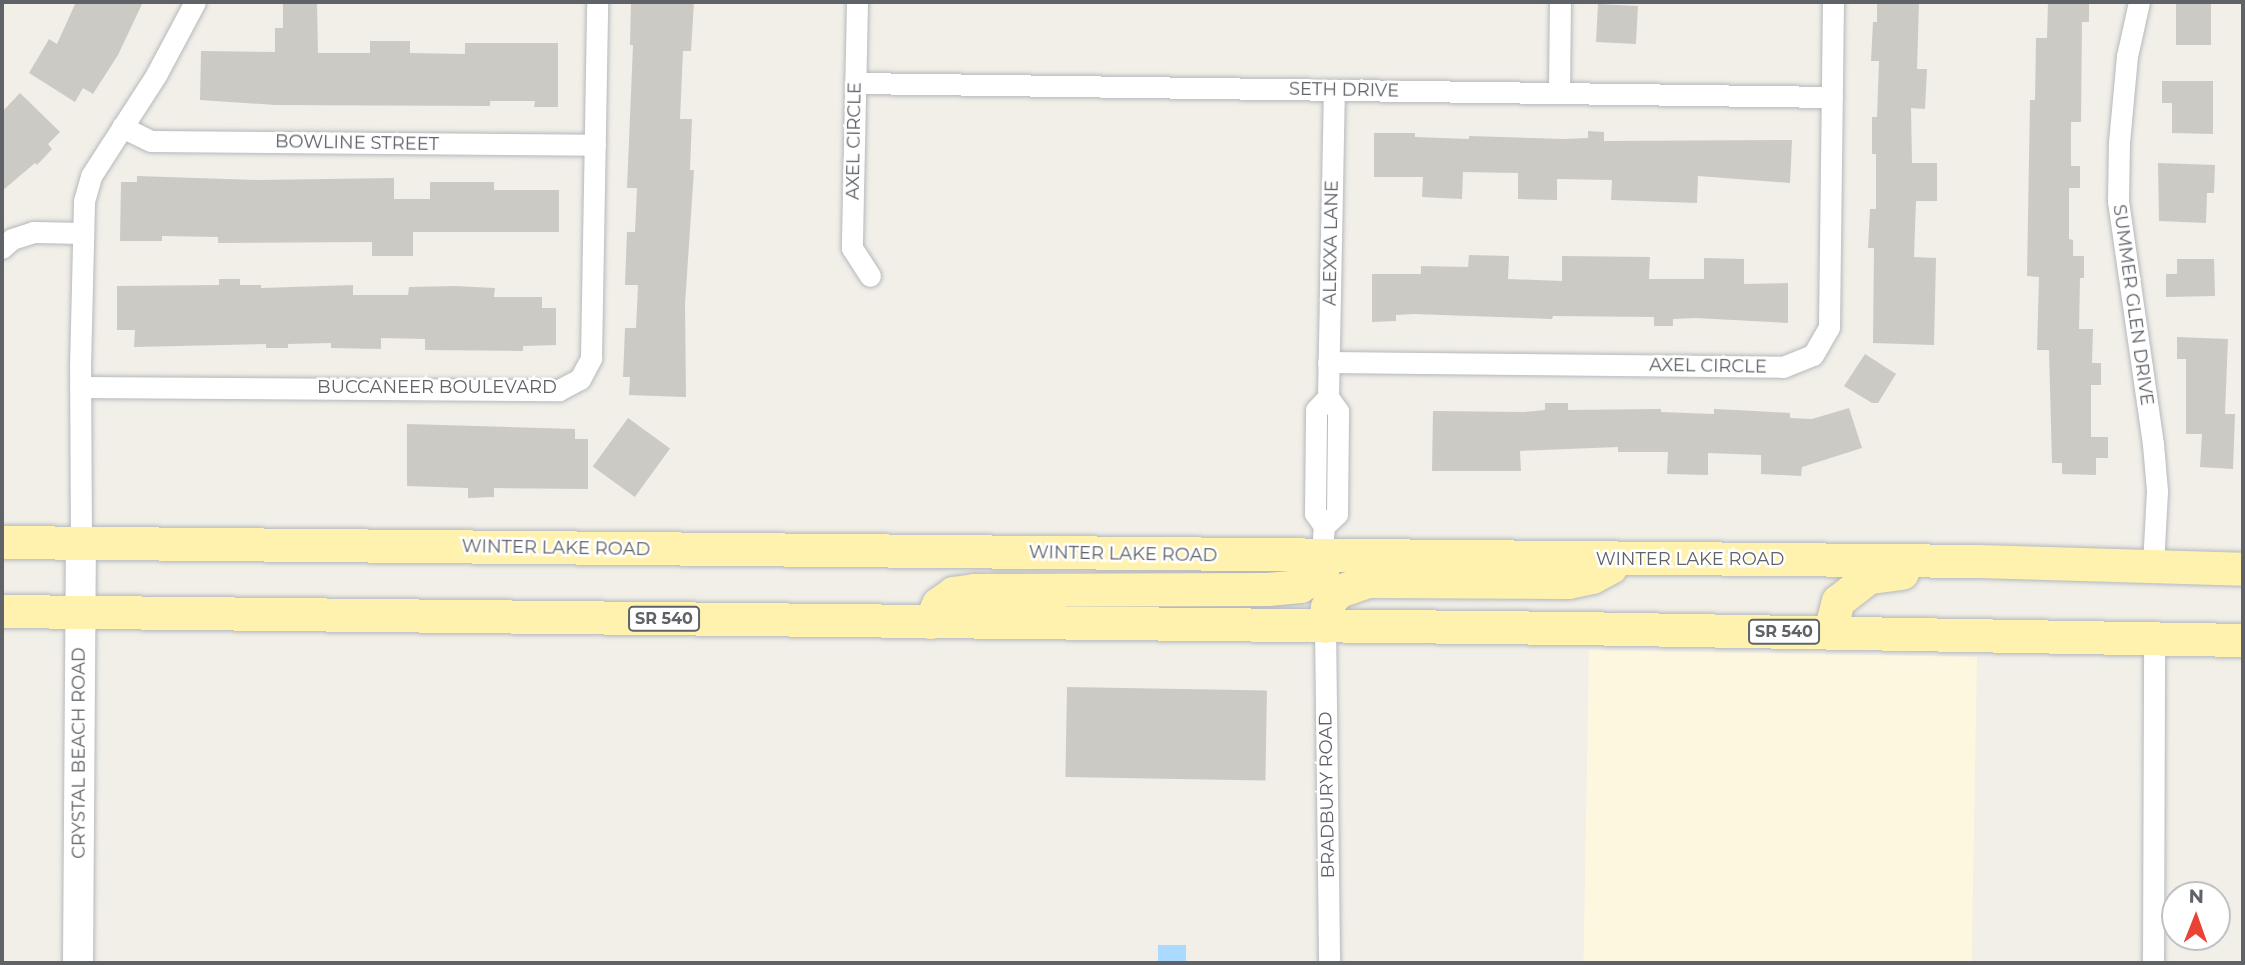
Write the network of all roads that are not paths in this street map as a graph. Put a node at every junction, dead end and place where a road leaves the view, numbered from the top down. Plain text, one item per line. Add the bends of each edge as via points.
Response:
1 (195, 2) edge
2 (597, 2) edge
3 (857, 2) edge
4 (1560, 2) edge
5 (1833, 2) edge
6 (2139, 2) edge
7 (855, 83) junction
8 (1334, 90) junction
9 (1559, 93) junction
10 (1832, 97) junction
11 (122, 127) junction
12 (595, 145) junction
13 (83, 233) junction
14 (2, 248) edge
15 (870, 276) dead end
16 (1328, 362) junction
17 (80, 387) junction
18 (1323, 541) junction
19 (2, 542) edge
20 (81, 543) junction
21 (1627, 558) junction
22 (2065, 564) junction
23 (2153, 566) junction
24 (2243, 569) edge
25 (2, 611) edge
26 (80, 612) junction
27 (930, 622) junction
28 (1325, 626) junction
29 (1830, 632) junction
30 (2154, 638) junction
31 (2243, 640) edge
32 (78, 963) edge
33 (1329, 963) edge
34 (2153, 963) edge

1 - 11 street
2 - 12 street, BUCCANEER BOULEVARD
3 - 7 street, AXEL CIRCLE
4 - 9 street
5 - 10 street, AXEL CIRCLE
6 - 23 street, SUMMER GLEN DRIVE via 2127,56 2118,201 2153,444 2157,491
7 - 8 street, SETH DRIVE
7 - 15 street, AXEL CIRCLE via 852,248
8 - 9 street, SETH DRIVE
8 - 16 street, ALEXXA LANE
9 - 10 street, SETH DRIVE
10 - 16 street, AXEL CIRCLE via 1829,327 1813,355 1783,367
11 - 12 street, BOWLINE STREET via 151,141
11 - 13 street via 91,176
12 - 17 street, BUCCANEER BOULEVARD via 591,358 580,379 559,390
13 - 14 street via 33,232
13 - 17 street
16 - 18 street, ALEXXA LANE via 1328,397 1338,411 1337,514
17 - 20 street
18 - 20 main road, WINTER LAKE ROAD
18 - 21 main road, WINTER LAKE ROAD
18 - 27 main road via 1322,572 1300,586 974,590 953,593 938,604
19 - 20 main road, WINTER LAKE ROAD
20 - 26 street, CRYSTAL BEACH ROAD
21 - 22 main road, WINTER LAKE ROAD
21 - 28 main road via 1591,577 1568,582 1368,581 1331,599
22 - 23 main road, WINTER LAKE ROAD
22 - 29 main road via 1869,577 1838,601
23 - 24 main road, WINTER LAKE ROAD
25 - 26 main road, SR 540
26 - 27 main road, SR 540
26 - 32 street, CRYSTAL BEACH ROAD
27 - 28 main road, SR 540
28 - 29 main road, SR 540
28 - 33 street, BRADBURY ROAD
29 - 30 main road, SR 540
30 - 31 main road, SR 540
30 - 34 street

